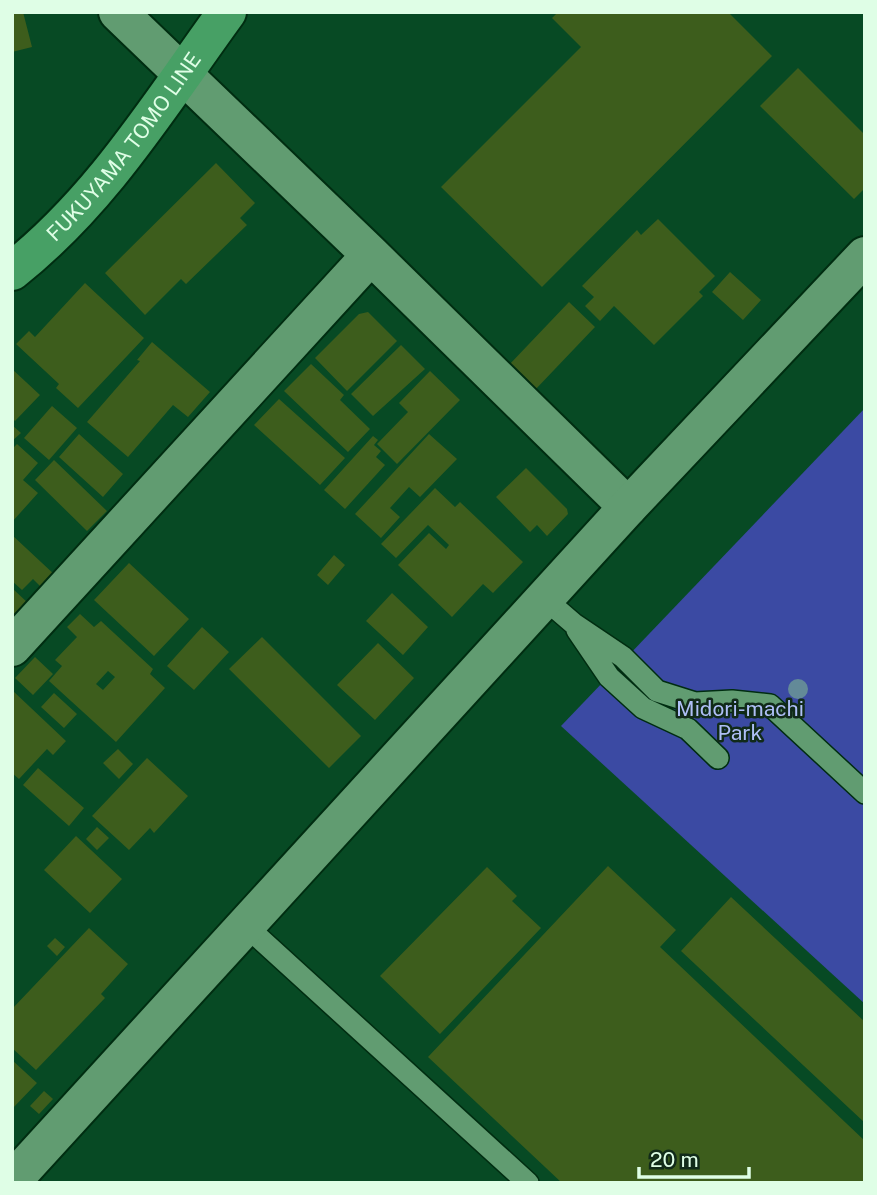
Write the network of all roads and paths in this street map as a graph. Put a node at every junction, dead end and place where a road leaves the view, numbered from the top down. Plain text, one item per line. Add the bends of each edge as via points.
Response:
1 (118, 12) edge
2 (227, 12) edge
3 (182, 74) junction
4 (371, 255) junction
5 (865, 256) edge
6 (12, 271) edge
7 (628, 507) junction
8 (545, 600) junction
9 (574, 624) junction
10 (12, 647) edge
11 (718, 758) dead end
12 (865, 793) edge
13 (245, 925) junction
14 (12, 1181) edge
15 (528, 1183) edge

1 - 3 street
2 - 3 main road, FUKUYAMA TOMO LINE
3 - 4 street
3 - 6 main road, FUKUYAMA TOMO LINE via 124,159 64,225
4 - 7 street
4 - 10 street
5 - 7 street
7 - 8 street
8 - 9 lane
8 - 13 street
9 - 11 lane via 621,688 643,708 688,729
9 - 12 lane via 623,657 657,691 695,703 770,705
13 - 14 street
13 - 15 lane

